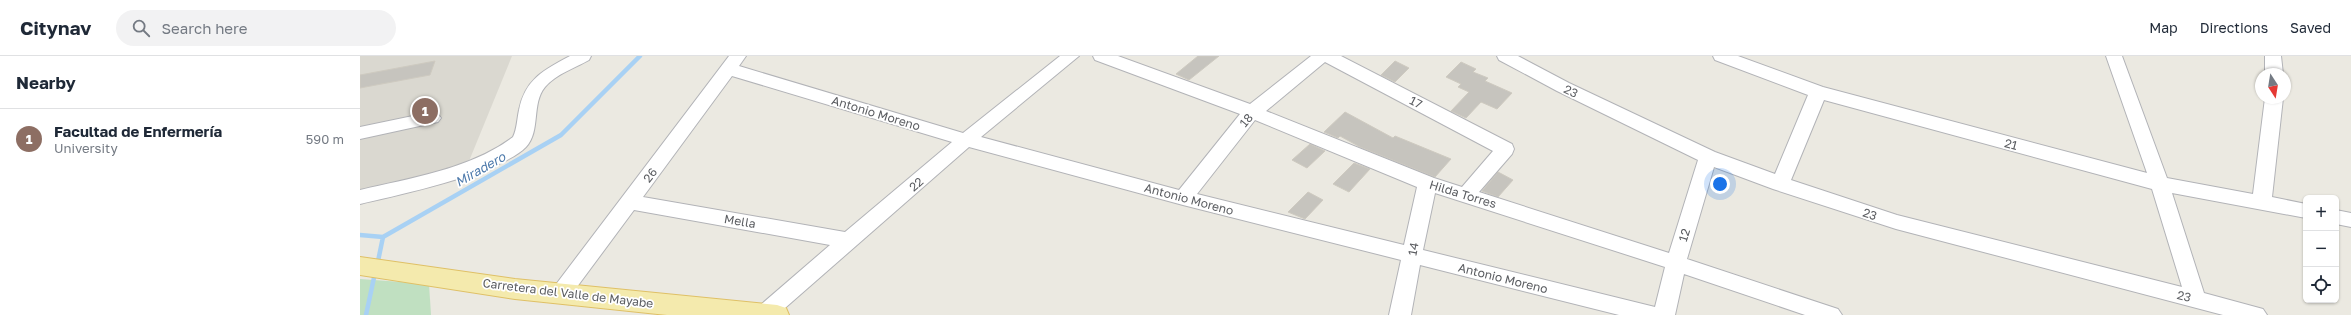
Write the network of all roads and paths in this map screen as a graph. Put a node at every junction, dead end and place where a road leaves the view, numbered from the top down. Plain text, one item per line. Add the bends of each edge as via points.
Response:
1 (583, 56) edge
2 (1071, 56) edge
3 (1101, 56) edge
4 (1322, 56) edge
5 (1327, 56) edge
6 (1505, 56) edge
7 (1721, 56) edge
8 (2114, 56) edge
9 (2273, 56) edge
10 (733, 62) edge
11 (2274, 68) edge
12 (1818, 92) junction
13 (2273, 104) edge
14 (1252, 112) junction
15 (432, 118) dead end
16 (360, 132) edge
17 (966, 140) junction
18 (1708, 157) junction
19 (1427, 183) junction
20 (1780, 184) junction
21 (2160, 184) junction
22 (1466, 195) junction
23 (360, 197) edge
24 (1183, 198) junction
25 (630, 202) junction
26 (2262, 202) junction
27 (2303, 210) edge
28 (2339, 218) edge
29 (2351, 220) edge
30 (851, 241) junction
31 (1412, 255) junction
32 (1676, 263) junction
33 (360, 266) edge
34 (561, 293) junction
35 (2196, 300) junction
36 (681, 311) edge
37 (770, 314) edge
38 (1400, 315) edge
39 (1653, 315) edge
40 (1664, 315) edge
41 (1831, 315) edge
42 (2256, 315) edge

1 - 23 street via 547,75 535,85 528,103 524,134 515,146 486,162
2 - 17 street, 22
3 - 14 street, Hilda Torres
4 - 14 street, 18
5 - 22 street, 17 via 1505,149
6 - 18 street, 23
7 - 12 street, 21
8 - 21 street
9 - 11 street
10 - 17 street, Antonio Moreno
10 - 25 street, 26
12 - 20 street
12 - 21 street, 21
13 - 26 street
14 - 19 street, Hilda Torres
14 - 24 street, 18
15 - 16 street
17 - 24 street, Antonio Moreno
17 - 30 street, 22
18 - 20 street, 23
18 - 32 street, 12
19 - 22 street, Hilda Torres
19 - 31 street, 14
20 - 35 street, 23 via 1896,222
21 - 26 street, 21
21 - 35 street
22 - 32 street, Hilda Torres
24 - 31 street, Antonio Moreno
25 - 30 street, Mella
25 - 34 street, 26
26 - 27 street, 21
28 - 29 street
30 - 37 street, 22
31 - 38 street, 14
31 - 39 street, Antonio Moreno
32 - 40 street, 12
32 - 41 street, Hilda Torres
33 - 34 main road, Carretera del Valle de Mayabe
34 - 36 main road, Carretera del Valle de Mayabe
35 - 42 street, 23
36 - 37 main road, Carretera del Valle de Mayabe

